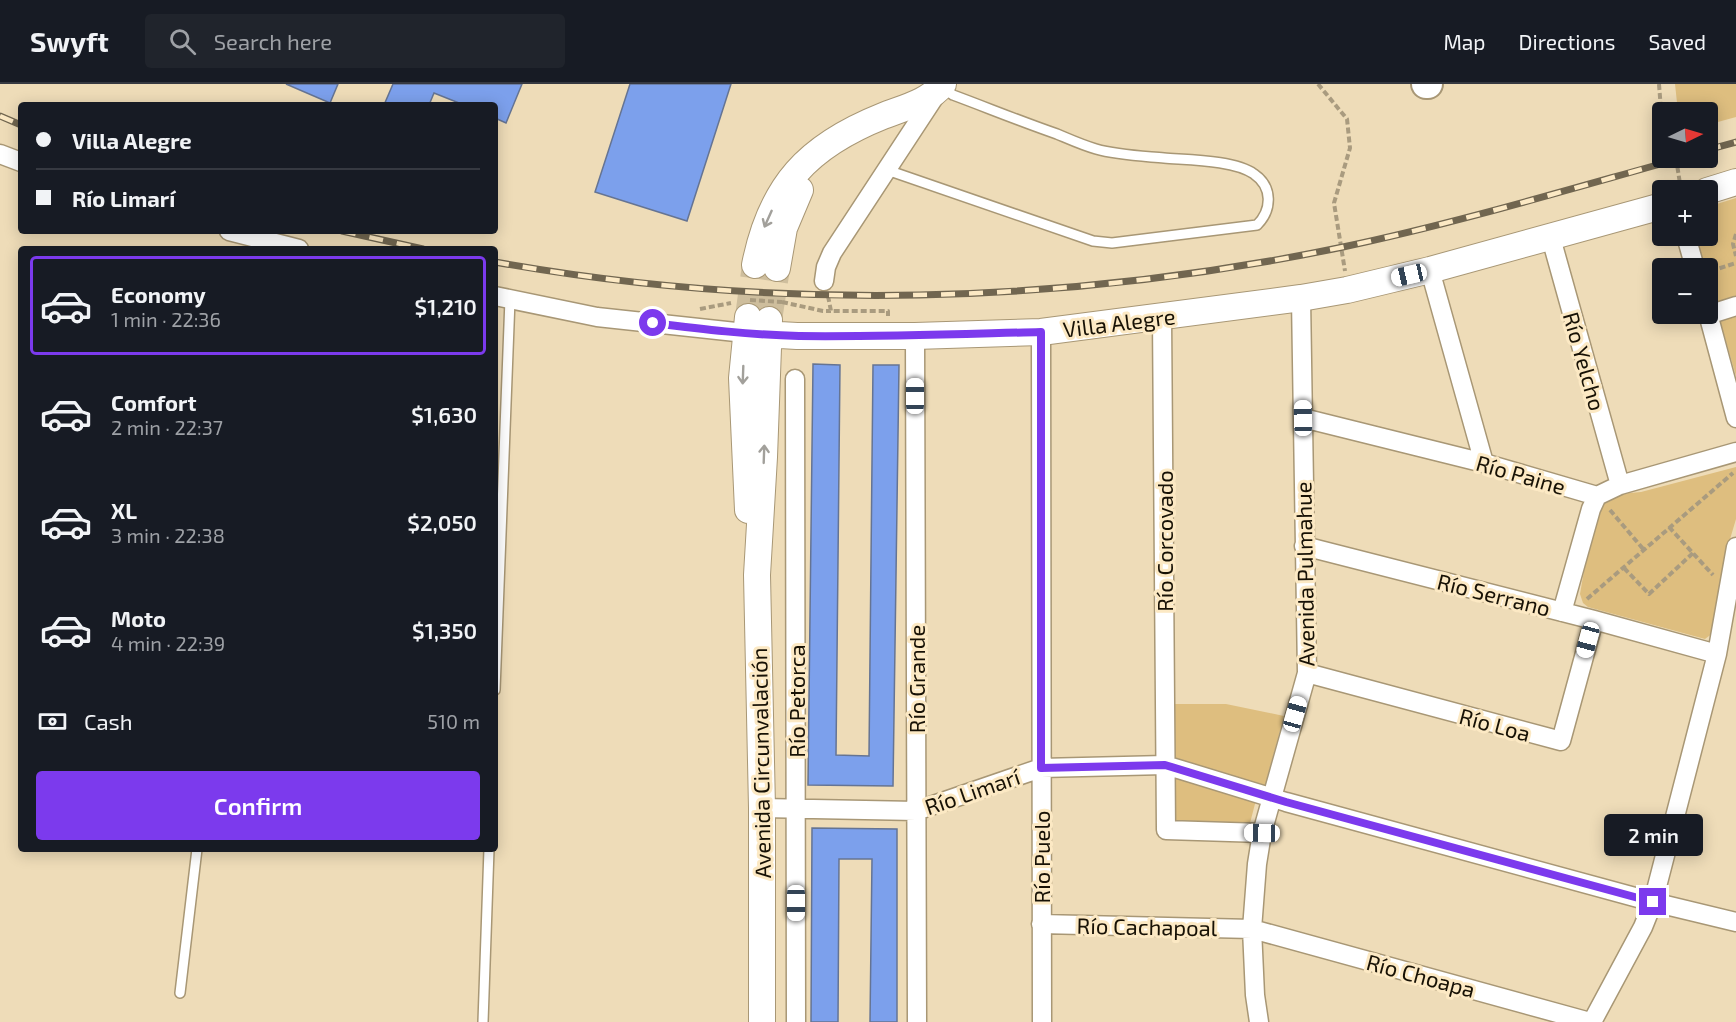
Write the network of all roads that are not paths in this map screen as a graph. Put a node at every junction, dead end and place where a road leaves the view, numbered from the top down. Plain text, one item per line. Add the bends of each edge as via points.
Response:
1 (942, 85) edge
2 (0, 154) edge
3 (18, 161) edge
4 (887, 170) junction
5 (1736, 182) edge
6 (1718, 188) edge
7 (1652, 209) edge
8 (239, 234) edge
9 (1551, 238) junction
10 (271, 245) edge
11 (766, 267) tunnel mouth
12 (1430, 270) junction
13 (824, 281) road end
14 (502, 297) edge
15 (1301, 298) junction
16 (1736, 306) edge
17 (1718, 310) edge
18 (1162, 317) junction
19 (760, 318) junction
20 (1711, 324) edge
21 (1041, 332) junction
22 (915, 336) junction
23 (795, 379) dead end
24 (1303, 418) junction
25 (1736, 418) edge
26 (1736, 452) edge
27 (1484, 463) junction
28 (1620, 484) junction
29 (1602, 501) junction
30 (498, 522) edge
31 (1304, 546) junction
32 (1736, 547) edge
33 (1562, 612) junction
34 (1594, 620) junction
35 (1717, 654) junction
36 (1307, 673) junction
37 (1165, 765) junction
38 (1041, 768) junction
39 (1272, 798) junction
40 (762, 808) junction
41 (796, 808) junction
42 (916, 811) junction
43 (1262, 833) junction
44 (197, 852) edge
45 (489, 852) edge
46 (1653, 902) junction
47 (1736, 922) edge
48 (1041, 924) junction
49 (1252, 928) junction
50 (180, 993) dead end
51 (483, 1022) edge
52 (762, 1022) edge
53 (796, 1022) edge
54 (917, 1022) edge
55 (1042, 1022) edge
56 (1259, 1022) edge
57 (1591, 1022) edge

1 - 4 street
1 - 4 lane via 953,95 1097,149 1244,168 1264,185 1268,196 1265,217 1257,225 1101,242
1 - 11 main road via 918,103 848,132 821,159 799,190
2 - 3 street
4 - 13 street via 832,253
5 - 6 main road
7 - 9 main road, Villa Alegre
8 - 10 street
9 - 12 main road, Villa Alegre
9 - 28 street, Río Yelcho
12 - 15 main road, Villa Alegre
12 - 27 street
14 - 19 street, Villa Alegre via 597,317
14 - 30 lane
15 - 18 main road, Villa Alegre
15 - 24 street, Avenida Pulmahue
16 - 17 street
18 - 21 main road, Villa Alegre
18 - 37 street, Río Corcovado
19 - 22 main road, Villa Alegre via 797,336
19 - 40 main road, Avenida Circunvalación via 764,457 757,576
20 - 25 street
21 - 22 main road, Villa Alegre
21 - 38 street, Río Puelo
22 - 42 street, Río Grande
23 - 41 street, Río Petorca
24 - 27 street, Río Paine
24 - 31 street, Avenida Pulmahue
26 - 28 street, Río Paine
27 - 29 street, Río Paine
28 - 29 street, Río Paine
29 - 33 street via 1591,509
31 - 33 street, Río Serrano
31 - 36 street, Avenida Pulmahue
32 - 35 street
33 - 34 street, Río Serrano
34 - 35 street, Río Serrano
34 - 36 street, Río Loa via 1561,741
35 - 46 street
36 - 39 street, Avenida Pulmahue
37 - 38 street, Río Limarí
37 - 39 street, Río Limarí
37 - 43 street, Río Corcovado via 1166,830
38 - 42 street, Río Limarí
38 - 48 street, Río Puelo
39 - 43 street, Avenida Pulmahue
39 - 46 street, Río Limarí
40 - 41 street, Río Limarí
40 - 52 main road, Avenida Circunvalación
41 - 42 street, Río Limarí
41 - 53 street, Río Petorca
42 - 54 street, Río Grande
43 - 49 street, Avenida Pulmahue
44 - 50 lane
45 - 51 lane
46 - 47 street, Río Limarí
46 - 57 street
48 - 49 street, Río Cachapoal
48 - 55 street, Río Puelo
49 - 56 street, Avenida Pulmahue
49 - 57 street, Río Choapa

